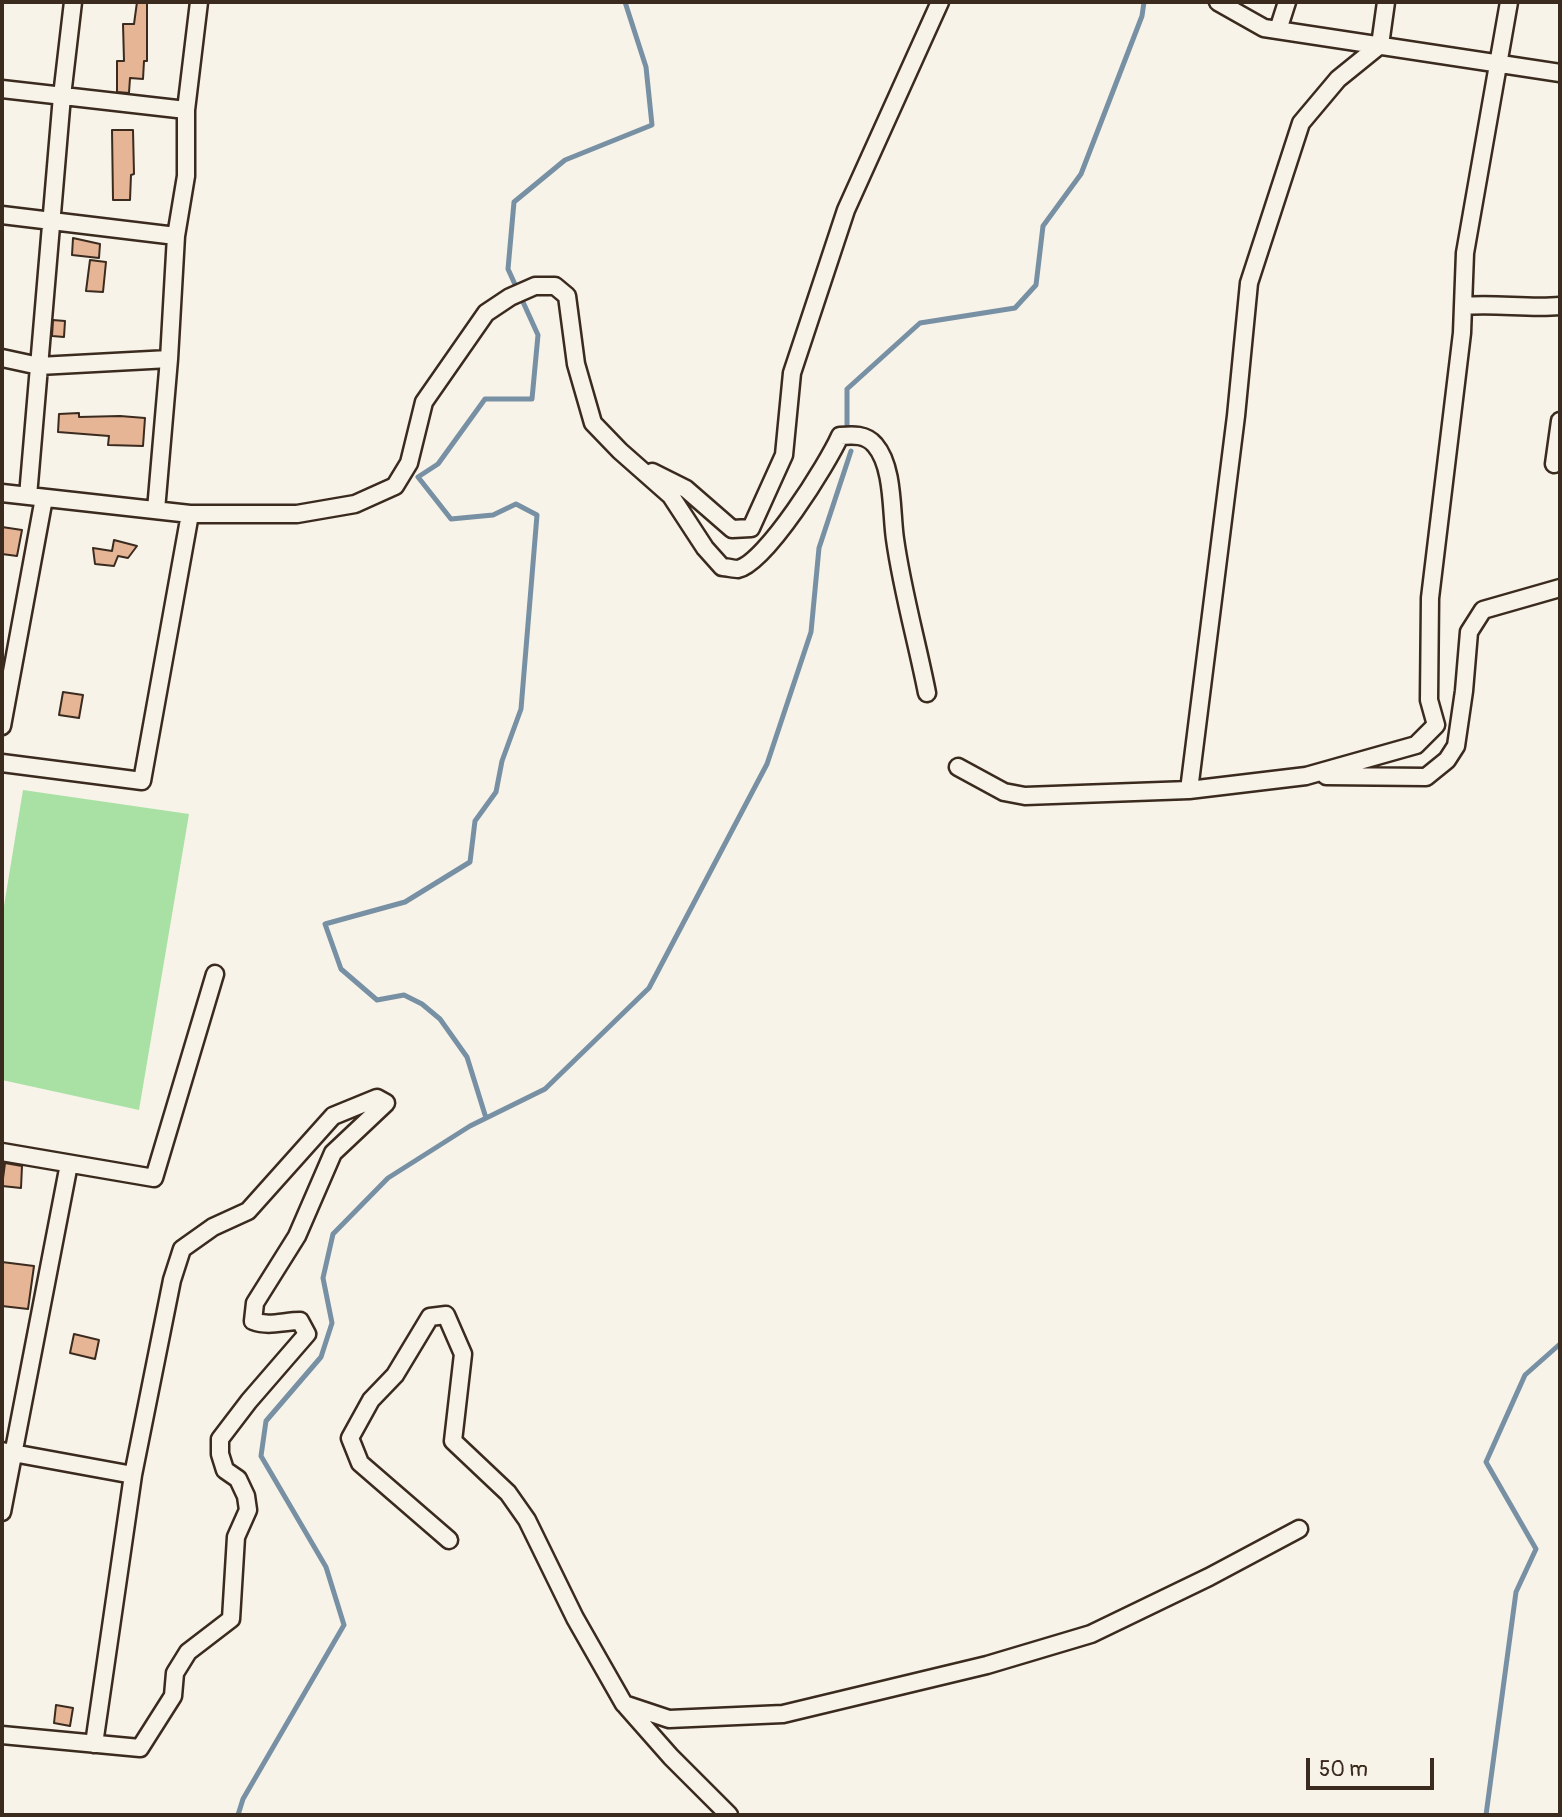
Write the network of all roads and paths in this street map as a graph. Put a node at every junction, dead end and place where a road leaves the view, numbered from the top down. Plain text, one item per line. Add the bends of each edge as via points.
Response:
1 (73, 2) edge
2 (198, 2) edge
3 (940, 2) edge
4 (1218, 2) edge
5 (1287, 2) edge
6 (1386, 2) edge
7 (1509, 2) edge
8 (1278, 30) junction
9 (1380, 45) junction
10 (1499, 62) junction
11 (1560, 73) edge
12 (2, 89) edge
13 (62, 96) junction
14 (186, 110) junction
15 (2, 215) edge
16 (52, 220) junction
17 (176, 236) junction
18 (1463, 306) junction
19 (1560, 306) edge
20 (2, 358) edge
21 (169, 359) junction
22 (39, 366) junction
23 (1560, 421) edge
24 (634, 464) junction
25 (1554, 464) dead end
26 (2, 493) edge
27 (36, 497) junction
28 (156, 510) junction
29 (190, 514) junction
30 (1560, 587) edge
31 (927, 693) dead end
32 (2, 726) edge
33 (2, 763) edge
34 (958, 767) dead end
35 (1306, 776) junction
36 (1189, 790) junction
37 (215, 974) dead end
38 (2, 1152) edge
39 (69, 1164) junction
40 (8, 1452) edge
41 (134, 1475) junction
42 (2, 1512) edge
43 (1299, 1529) dead end
44 (449, 1540) dead end
45 (624, 1704) junction
46 (2, 1735) edge
47 (94, 1744) junction
48 (729, 1815) edge

1 - 13 street
2 - 14 street
3 - 24 street via 846,210 792,373 784,455 751,528 732,528 687,489
4 - 8 street via 1264,28
5 - 8 street
6 - 9 street
7 - 10 street
8 - 9 street
9 - 10 street
9 - 36 street via 1338,79 1301,123 1250,283
10 - 11 street
10 - 18 street via 1465,253
12 - 13 street
13 - 14 street
13 - 16 street
14 - 17 street via 186,176
15 - 16 street
16 - 17 street
16 - 22 street
17 - 21 street
18 - 19 street
18 - 35 street via 1430,598 1429,700 1436,725 1416,745
20 - 22 street
21 - 22 street
21 - 28 street
22 - 27 street
23 - 25 street
24 - 29 street via 593,423 576,364 567,296 555,286 535,286 486,313 424,402 409,463 395,486 355,504 297,514
24 - 31 street via 671,496 722,567 738,569 758,557 831,457 840,436 860,435 875,445 885,464 895,539
26 - 27 street
27 - 28 street
27 - 32 street
28 - 29 street
29 - 33 street via 142,781
30 - 35 street via 1482,610 1469,632 1456,746 1426,777
34 - 36 street via 1004,792 1025,796
35 - 36 street
37 - 39 street via 153,1178
38 - 39 street
39 - 40 street
40 - 41 street
40 - 42 street
41 - 47 street
41 - 47 street via 182,1249 213,1227 248,1211 333,1116 377,1098 386,1103 333,1153 297,1236 255,1303 253,1321 264,1325 300,1321 307,1334 220,1439 225,1470 238,1479 248,1510 236,1537 231,1619 188,1652 174,1673 173,1696 140,1748
43 - 45 street via 1091,1633 988,1665 783,1714 669,1719
44 - 45 street via 360,1463 350,1438 430,1317 446,1315 463,1354 453,1441 508,1493 527,1520
45 - 48 street
46 - 47 street

